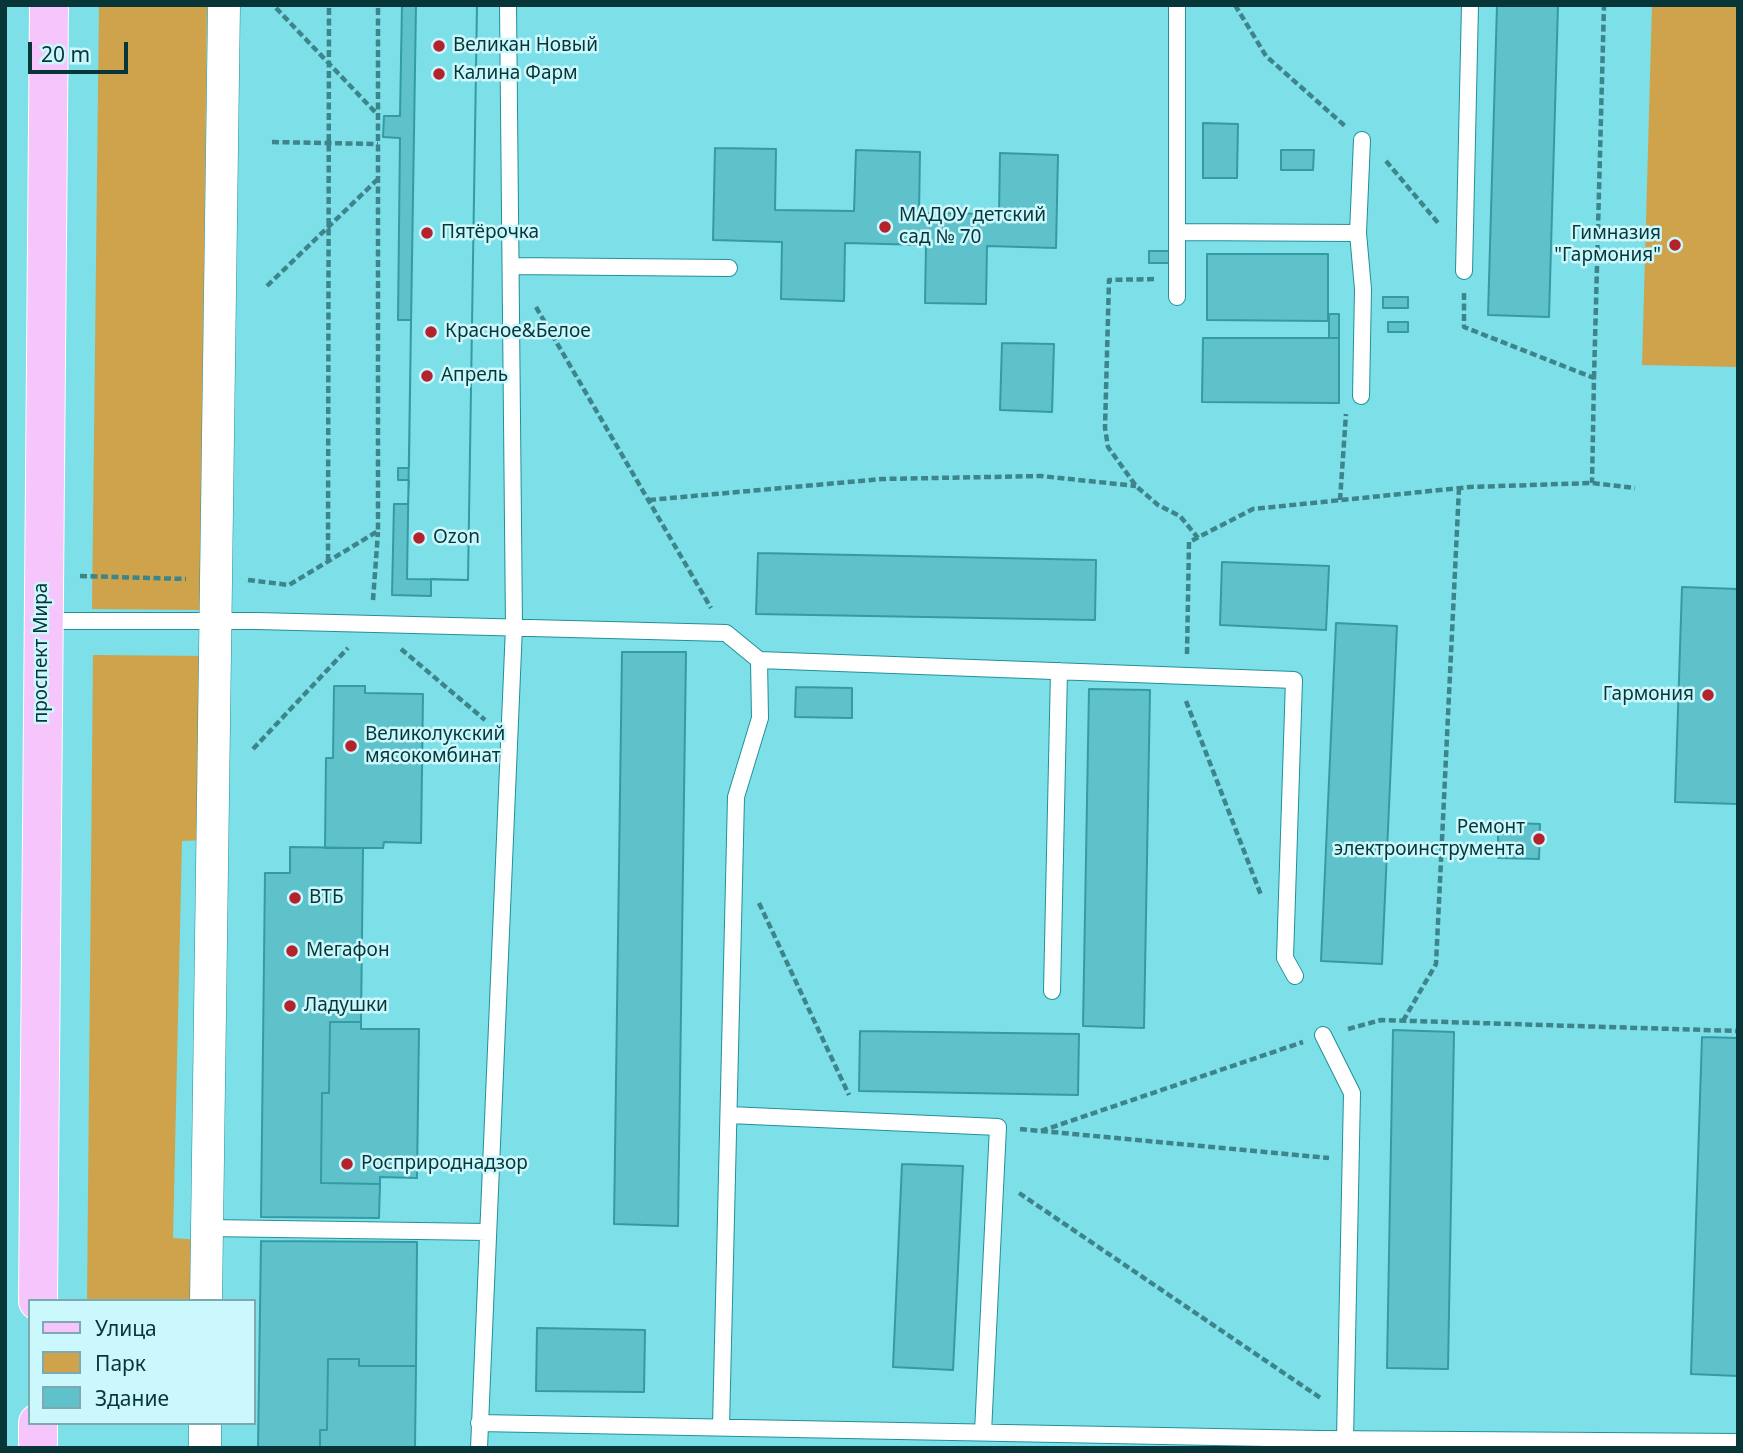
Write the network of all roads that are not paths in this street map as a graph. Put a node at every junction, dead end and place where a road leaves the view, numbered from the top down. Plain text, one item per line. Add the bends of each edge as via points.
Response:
1 (49, 5) edge
2 (224, 5) edge
3 (508, 5) edge
4 (1177, 5) edge
5 (1470, 5) edge
6 (1362, 141) dead end
7 (1178, 232) junction
8 (1357, 233) junction
9 (513, 266) junction
10 (729, 268) dead end
11 (1464, 271) dead end
12 (1177, 298) dead end
13 (1361, 396) road end
14 (42, 621) junction
15 (217, 623) junction
16 (514, 627) junction
17 (759, 660) junction
18 (1059, 671) junction
19 (1294, 976) dead end
20 (1052, 991) dead end
21 (1323, 1035) road end
22 (729, 1115) junction
23 (207, 1228) junction
24 (488, 1232) junction
25 (38, 1299) edge
26 (206, 1299) edge
27 (479, 1423) junction
28 (38, 1425) edge
29 (205, 1425) edge
30 (721, 1426) junction
31 (983, 1432) junction
32 (1345, 1439) junction
33 (1738, 1442) edge
34 (1587, 1444) edge
35 (38, 1448) edge
36 (205, 1448) edge
37 (479, 1448) edge

1 - 14 main road, проспект Мира
2 - 15 street
3 - 9 lane
4 - 7 lane
5 - 11 lane
6 - 8 lane
7 - 8 lane
7 - 12 lane
8 - 13 lane via 1363,289
9 - 10 lane
9 - 16 lane
14 - 15 lane
14 - 25 main road, проспект Мира
15 - 16 lane
15 - 23 street
16 - 17 lane via 726,633
16 - 24 lane
17 - 18 lane
17 - 22 lane via 760,718 736,797
18 - 19 lane via 1294,680 1286,958
18 - 20 lane
21 - 32 lane via 1352,1093
22 - 30 lane
22 - 31 lane via 998,1127
23 - 24 lane
23 - 26 street
24 - 27 lane
27 - 30 lane
27 - 37 lane
28 - 35 main road
29 - 36 street
30 - 31 lane
31 - 32 lane
32 - 34 lane
33 - 34 lane

